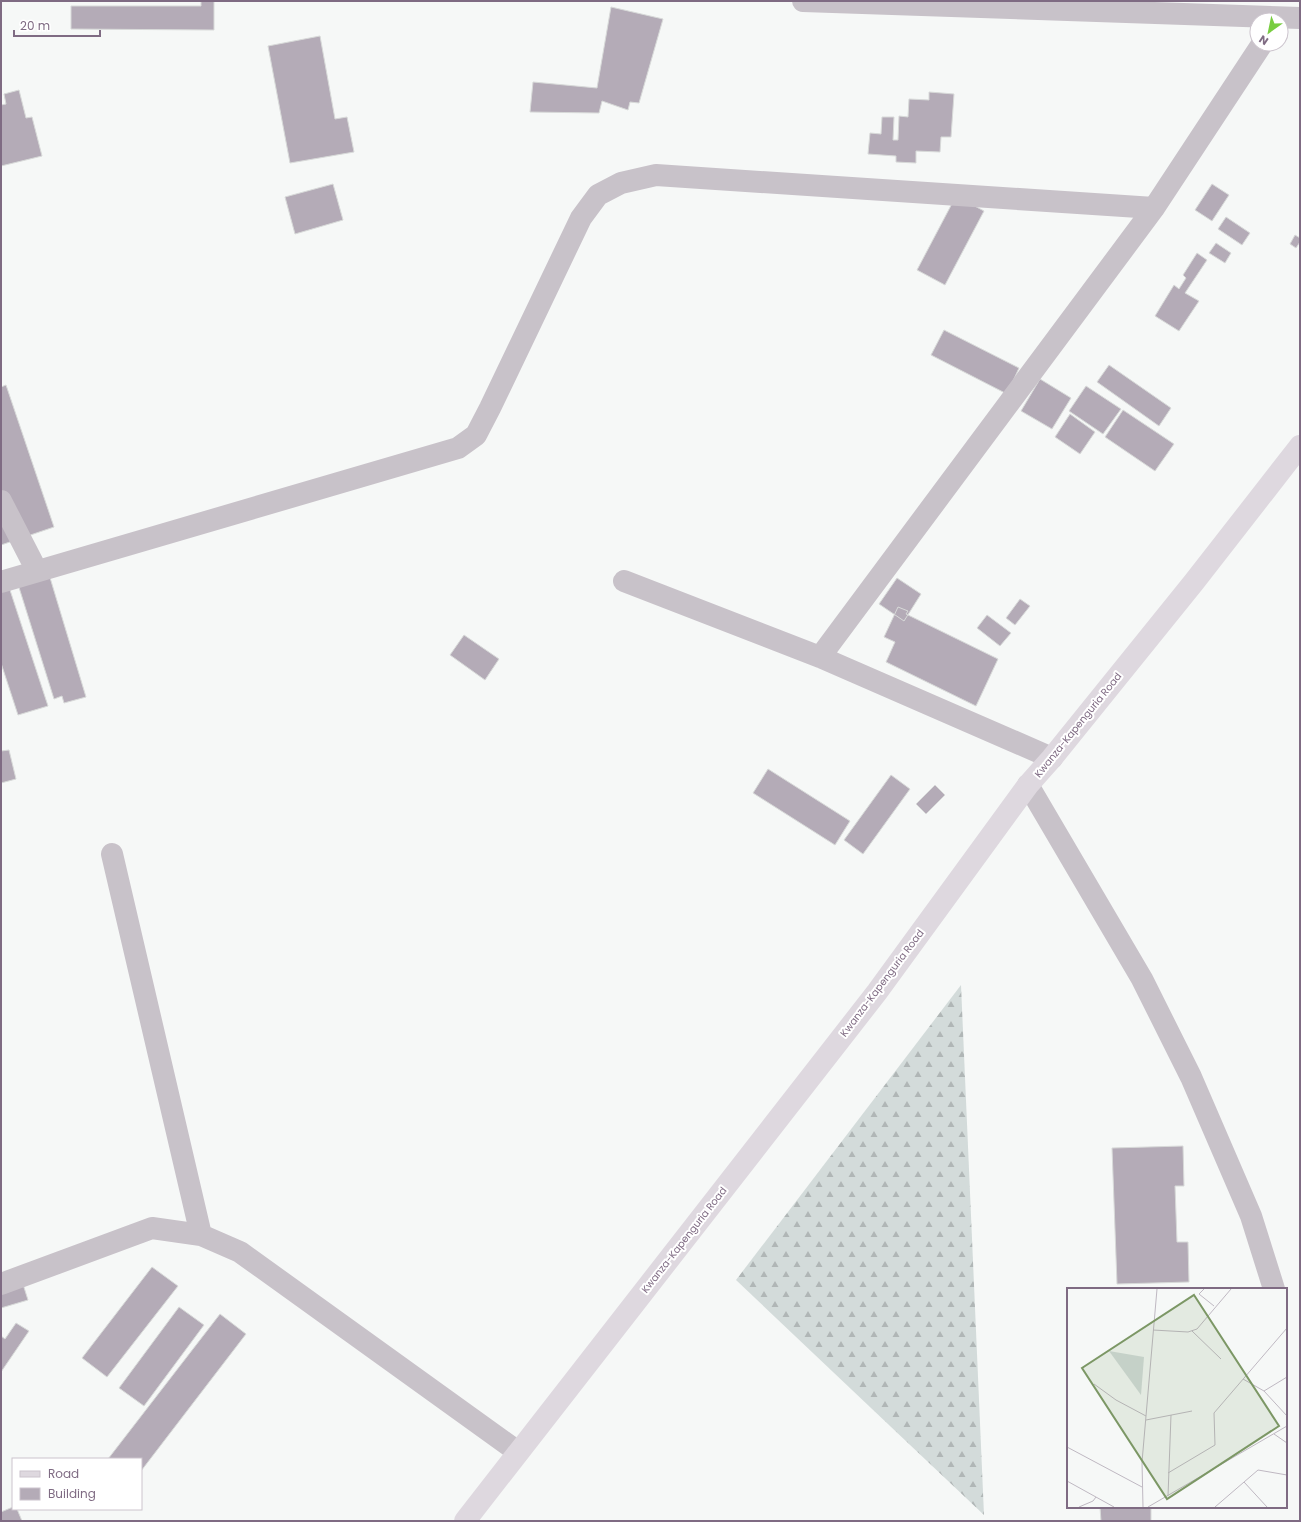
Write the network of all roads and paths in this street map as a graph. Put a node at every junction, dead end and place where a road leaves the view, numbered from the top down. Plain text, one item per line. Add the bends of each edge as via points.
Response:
1 (803, 1) edge
2 (1249, 17) edge
3 (1257, 52) edge
4 (1154, 208) junction
5 (1300, 446) edge
6 (1, 501) edge
7 (37, 571) junction
8 (624, 581) dead end
9 (1, 582) edge
10 (820, 657) junction
11 (1052, 758) junction
12 (1028, 785) junction
13 (112, 854) dead end
14 (201, 1235) junction
15 (1, 1284) edge
16 (1274, 1288) edge
17 (518, 1452) junction
18 (464, 1521) edge

1 - 2 street
3 - 4 street
4 - 7 street via 656,175 621,183 598,195 581,218 476,435 458,448
4 - 10 street
5 - 11 street, Kwanza-Kapenguria Road
6 - 7 street
7 - 9 street
8 - 10 street
10 - 11 street
11 - 12 street, Kwanza-Kapenguria Road
12 - 16 street via 1142,978 1191,1077 1251,1216
12 - 17 street, Kwanza-Kapenguria Road via 877,992
13 - 14 street
14 - 15 street via 152,1228
14 - 17 street via 240,1252
17 - 18 street, Kwanza-Kapenguria Road

